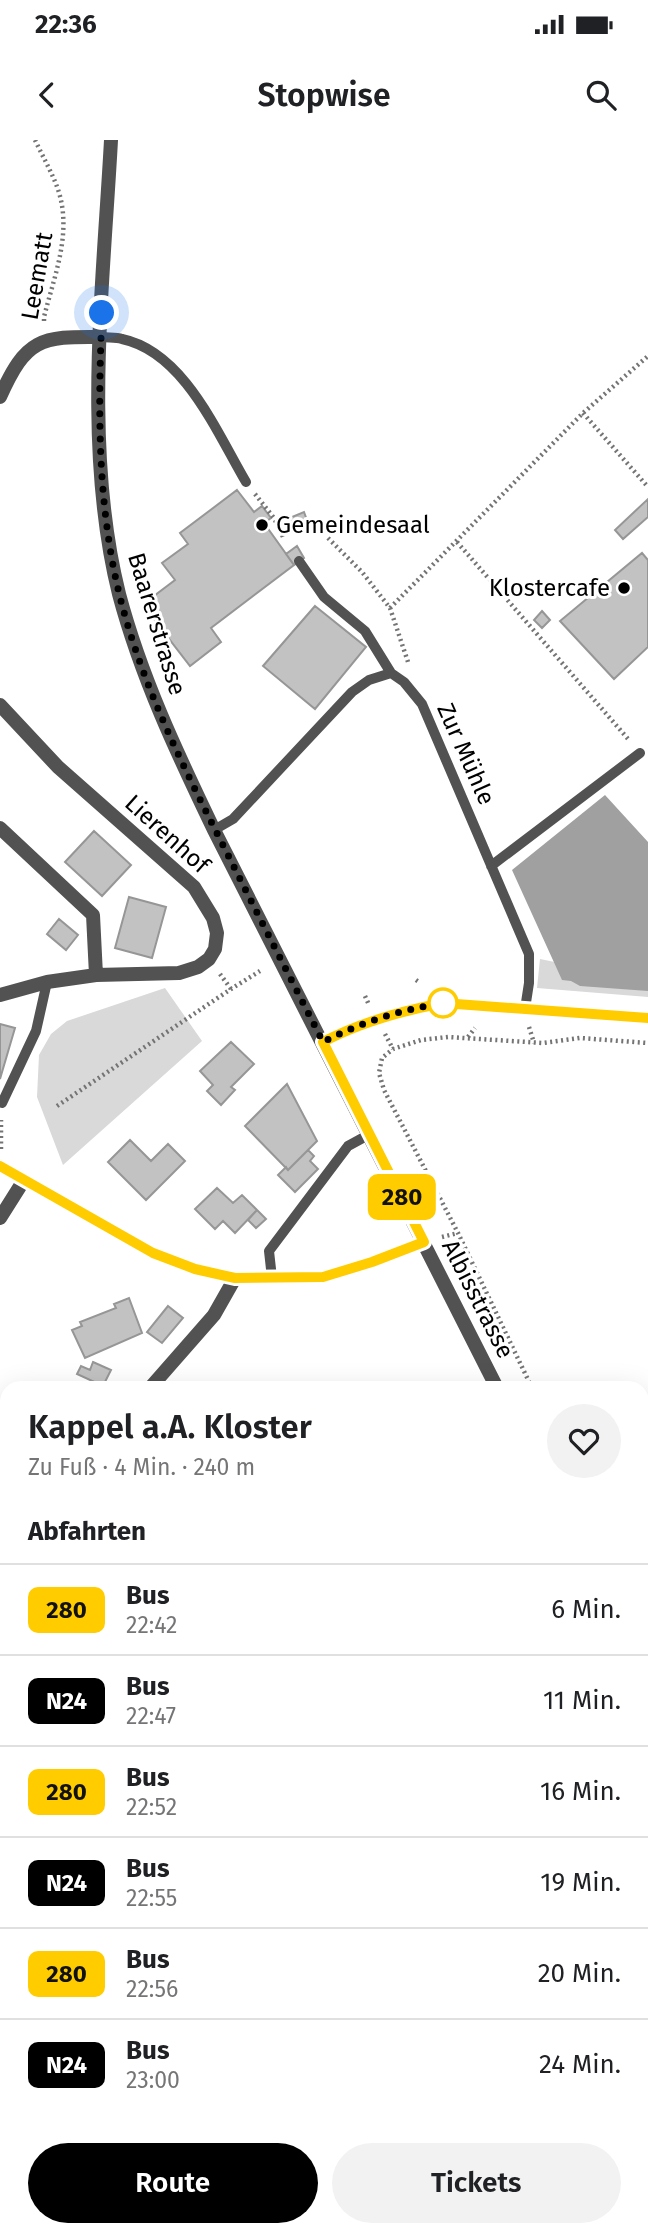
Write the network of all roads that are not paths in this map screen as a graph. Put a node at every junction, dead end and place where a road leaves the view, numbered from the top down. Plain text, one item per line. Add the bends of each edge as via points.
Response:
1 (111, 140) edge
2 (101, 337) junction
3 (0, 397) edge
4 (246, 482) road end
5 (299, 561) dead end
6 (391, 673) junction
7 (0, 705) edge
8 (640, 753) road end
9 (0, 828) edge
10 (214, 830) junction
11 (491, 866) junction
12 (96, 975) junction
13 (47, 982) junction
14 (0, 995) edge
15 (524, 1009) junction
16 (648, 1018) edge
17 (323, 1042) junction
18 (2, 1103) edge
19 (370, 1134) junction
20 (0, 1166) edge
21 (24, 1180) junction
22 (0, 1218) edge
23 (424, 1242) junction
24 (235, 1278) junction
25 (272, 1278) junction
26 (156, 1381) edge
27 (494, 1381) edge

1 - 2 street, Baarerstrasse
2 - 3 street via 45,340 25,354
2 - 4 lane via 123,339 165,360 203,407
2 - 10 street, Baarerstrasse via 101,474 119,593 146,679
5 - 6 lane via 324,597 365,631
6 - 10 lane via 352,692 233,819
6 - 11 lane, Zur Mühle via 422,704
7 - 12 street, Lierenhof via 58,767 183,876 213,918 215,949 198,967 179,974
8 - 11 lane
9 - 12 street via 93,915
10 - 17 street, Baarerstrasse
11 - 15 lane, Zur Mühle via 529,954
12 - 13 street, Lierenhof
13 - 14 street, Lierenhof
13 - 18 lane via 36,1031
15 - 16 street
15 - 17 street via 443,1003 355,1026
17 - 19 street, Albisstrasse
19 - 23 street, Albisstrasse
19 - 25 lane via 348,1146 269,1251
20 - 21 street
21 - 22 street
21 - 24 street via 153,1253
23 - 25 street via 323,1277
23 - 27 street, Albisstrasse
24 - 25 street
24 - 26 street via 214,1315

